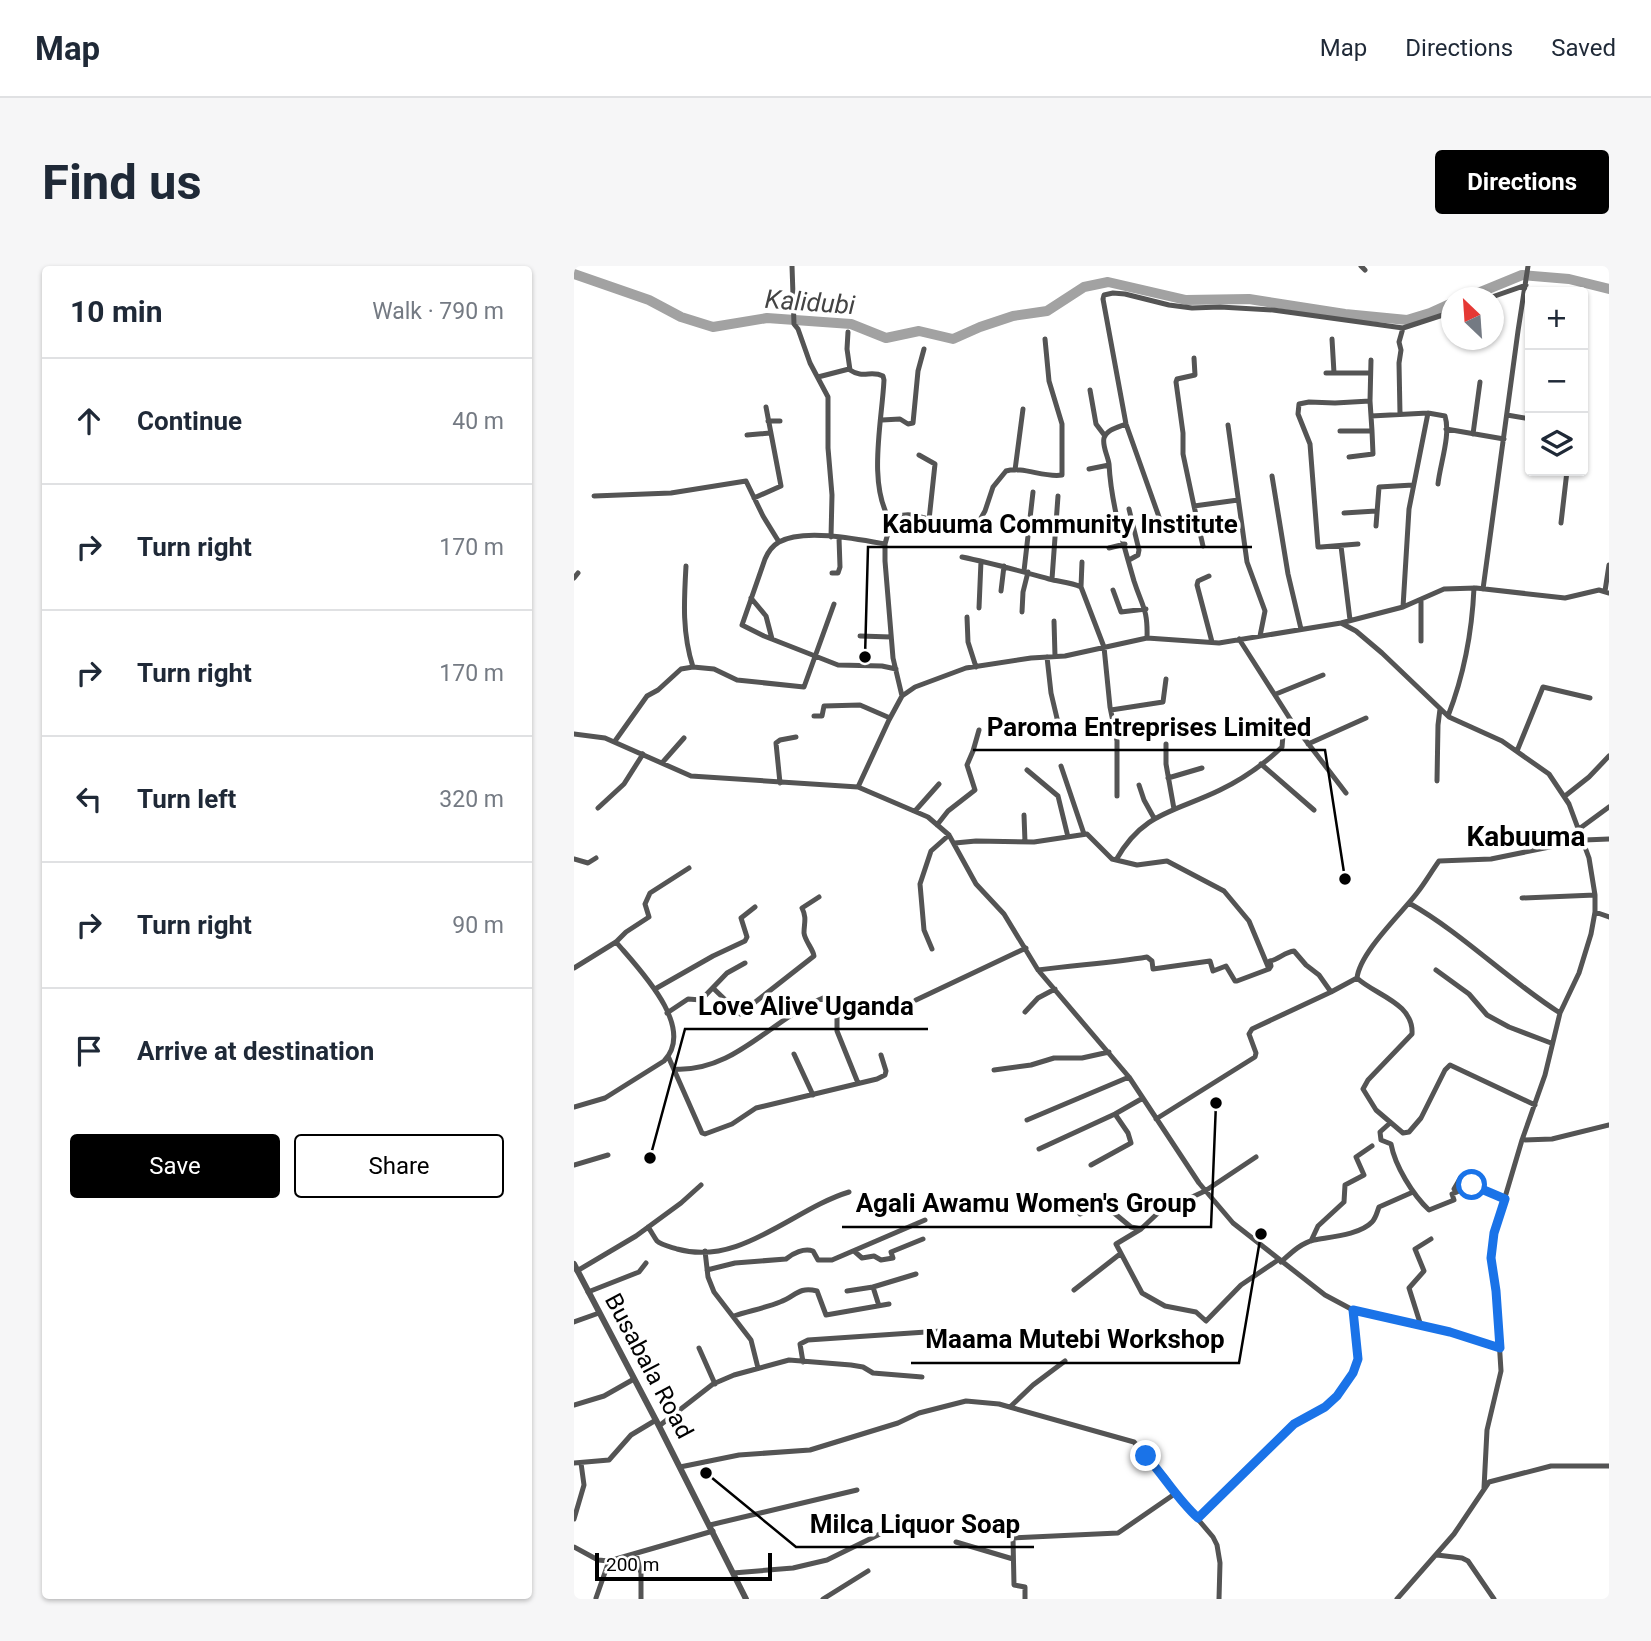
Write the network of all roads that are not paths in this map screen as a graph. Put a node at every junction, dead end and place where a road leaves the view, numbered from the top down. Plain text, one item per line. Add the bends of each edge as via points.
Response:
1 (792, 266) edge
2 (1528, 268) edge
3 (1526, 282) junction
4 (1504, 292) edge
5 (1441, 315) edge
6 (1402, 328) junction
7 (848, 332) dead end
8 (1045, 339) dead end
9 (1332, 339) dead end
10 (924, 349) dead end
11 (1195, 358) dead end
12 (1371, 360) dead end
13 (849, 369) junction
14 (1326, 373) dead end
15 (1334, 373) junction
16 (1369, 373) junction
17 (818, 377) junction
18 (1480, 382) dead end
19 (1090, 390) dead end
20 (1370, 401) junction
21 (766, 407) dead end
22 (1023, 410) dead end
23 (1400, 414) junction
24 (1428, 414) junction
25 (1507, 415) junction
26 (1371, 416) junction
27 (1525, 418) edge
28 (882, 420) junction
29 (768, 421) junction
30 (780, 421) dead end
31 (1126, 424) junction
32 (1228, 425) dead end
33 (1446, 429) junction
34 (1340, 431) dead end
35 (1372, 431) junction
36 (770, 433) junction
37 (1474, 434) junction
38 (747, 435) dead end
39 (1105, 436) junction
40 (1504, 439) junction
41 (919, 455) dead end
42 (1349, 457) dead end
43 (1109, 465) junction
44 (1088, 469) dead end
45 (1016, 470) junction
46 (1272, 476) dead end
47 (1566, 476) edge
48 (1438, 484) dead end
49 (1413, 485) junction
50 (1033, 492) dead end
51 (594, 496) dead end
52 (1058, 496) dead end
53 (754, 498) junction
54 (1238, 500) junction
55 (1195, 506) junction
56 (1129, 509) dead end
57 (1376, 511) junction
58 (1344, 513) dead end
59 (929, 520) junction
60 (891, 522) junction
61 (1561, 523) dead end
62 (1376, 526) dead end
63 (1164, 531) dead end
64 (831, 537) junction
65 (839, 538) junction
66 (779, 542) junction
67 (885, 544) junction
68 (1125, 544) junction
69 (1358, 544) dead end
70 (1203, 546) dead end
71 (1341, 546) junction
72 (1109, 548) dead end
73 (962, 558) dead end
74 (1129, 560) junction
75 (981, 561) junction
76 (1082, 562) dead end
77 (1609, 565) edge
78 (686, 566) dead end
79 (1004, 566) junction
80 (1026, 571) junction
81 (832, 573) dead end
82 (1209, 576) dead end
83 (1052, 579) junction
84 (1081, 587) junction
85 (1474, 588) junction
86 (1483, 589) junction
87 (1607, 589) edge
88 (1113, 590) dead end
89 (1001, 591) dead end
90 (751, 598) junction
91 (1421, 600) junction
92 (834, 604) dead end
93 (1403, 607) junction
94 (979, 608) dead end
95 (1146, 609) junction
96 (1023, 612) dead end
97 (967, 617) dead end
98 (1350, 620) junction
99 (1054, 621) dead end
100 (1342, 623) junction
101 (1301, 629) junction
102 (860, 636) dead end
103 (1260, 636) junction
104 (891, 637) junction
105 (1147, 638) junction
106 (772, 639) junction
107 (1239, 639) junction
108 (1421, 641) dead end
109 (1212, 642) junction
110 (1104, 648) junction
111 (814, 654) junction
112 (1055, 656) junction
113 (1047, 657) junction
114 (693, 667) junction
115 (976, 667) junction
116 (896, 669) junction
117 (1323, 675) dead end
118 (1166, 679) dead end
119 (1276, 694) junction
120 (902, 696) junction
121 (1590, 698) dead end
122 (1440, 709) junction
123 (1111, 710) junction
124 (814, 716) dead end
125 (1448, 716) junction
126 (890, 718) junction
127 (1366, 718) dead end
128 (1294, 724) junction
129 (979, 730) dead end
130 (1060, 732) dead end
131 (574, 734) edge
132 (796, 737) dead end
133 (684, 738) dead end
134 (615, 741) junction
135 (1166, 744) dead end
136 (1308, 744) junction
137 (1517, 751) junction
138 (643, 754) junction
139 (1609, 756) edge
140 (662, 763) junction
141 (1261, 764) junction
142 (1061, 766) dead end
143 (1202, 768) dead end
144 (1027, 769) dead end
145 (1168, 778) junction
146 (1437, 781) dead end
147 (780, 783) junction
148 (939, 784) dead end
149 (1139, 785) dead end
150 (859, 787) junction
151 (1346, 793) dead end
152 (1117, 796) dead end
153 (1564, 796) junction
154 (1609, 807) edge
155 (598, 808) dead end
156 (1174, 809) junction
157 (1314, 810) dead end
158 (915, 811) junction
159 (1024, 815) dead end
160 (1154, 818) junction
161 (937, 825) junction
162 (1579, 829) junction
163 (1084, 834) junction
164 (949, 835) junction
165 (1068, 837) junction
166 (1609, 839) edge
167 (1584, 840) junction
168 (1025, 842) junction
169 (955, 843) junction
170 (596, 858) dead end
171 (574, 859) edge
172 (1116, 860) junction
173 (690, 869) dead end
174 (1595, 895) junction
175 (819, 897) dead end
176 (1522, 898) dead end
177 (1409, 904) junction
178 (755, 907) dead end
179 (1595, 912) junction
180 (1609, 917) edge
181 (616, 942) junction
182 (1026, 948) junction
183 (932, 949) dead end
184 (745, 963) dead end
185 (574, 968) edge
186 (1038, 970) junction
187 (1269, 970) junction
188 (1436, 970) dead end
189 (1357, 978) junction
190 (713, 988) junction
191 (654, 989) junction
192 (1055, 989) junction
193 (1331, 992) junction
194 (916, 1000) dead end
195 (1025, 1012) dead end
196 (667, 1013) junction
197 (1560, 1013) junction
198 (1551, 1043) junction
199 (1109, 1052) junction
200 (794, 1054) dead end
201 (880, 1055) dead end
202 (668, 1056) junction
203 (674, 1069) junction
204 (994, 1070) dead end
205 (1129, 1077) junction
206 (858, 1083) junction
207 (813, 1095) junction
208 (1143, 1098) junction
209 (1535, 1105) junction
210 (574, 1107) edge
211 (1115, 1114) junction
212 (1156, 1119) junction
213 (1027, 1120) dead end
214 (1390, 1124) junction
215 (1609, 1125) edge
216 (1522, 1140) junction
217 (1372, 1146) dead end
218 (1039, 1149) dead end
219 (608, 1155) dead end
220 (1256, 1157) dead end
221 (574, 1165) edge
222 (1091, 1165) dead end
223 (701, 1185) dead end
224 (1205, 1191) junction
225 (849, 1192) dead end
226 (1413, 1192) junction
227 (1505, 1199) junction
228 (1080, 1214) dead end
229 (925, 1220) dead end
230 (648, 1227) junction
231 (1141, 1229) junction
232 (923, 1239) dead end
233 (1431, 1239) dead end
234 (1311, 1241) junction
235 (705, 1251) junction
236 (854, 1251) junction
237 (1120, 1254) junction
238 (1280, 1261) junction
239 (646, 1263) dead end
240 (576, 1268) edge
241 (707, 1270) junction
242 (916, 1274) dead end
243 (873, 1287) junction
244 (1074, 1290) dead end
245 (847, 1291) dead end
246 (588, 1292) junction
247 (889, 1304) dead end
248 (879, 1306) junction
249 (1353, 1310) junction
250 (599, 1313) junction
251 (734, 1316) junction
252 (574, 1322) edge
253 (1421, 1326) junction
254 (941, 1331) dead end
255 (699, 1348) dead end
256 (1500, 1348) junction
257 (1065, 1361) dead end
258 (803, 1362) junction
259 (758, 1368) junction
260 (922, 1377) dead end
261 (634, 1379) junction
262 (715, 1384) junction
263 (574, 1405) edge
264 (1010, 1407) junction
265 (658, 1423) junction
266 (577, 1463) edge
267 (1609, 1466) edge
268 (680, 1467) junction
269 (1483, 1488) junction
270 (857, 1490) dead end
271 (1176, 1493) junction
272 (1198, 1518) junction
273 (574, 1519) edge
274 (711, 1528) junction
275 (888, 1530) dead end
276 (956, 1542) dead end
277 (574, 1547) edge
278 (636, 1554) junction
279 (1437, 1555) junction
280 (1013, 1559) junction
281 (609, 1561) junction
282 (868, 1571) dead end
283 (733, 1573) junction
284 (596, 1598) edge
285 (641, 1599) edge
286 (746, 1599) edge
287 (823, 1599) edge
288 (1025, 1599) edge
289 (1219, 1599) edge
290 (1397, 1599) edge
291 (1494, 1599) edge

1 - 17 street via 794,324
2 - 3 street
3 - 4 street
3 - 25 street
5 - 6 street
6 - 23 street
6 - 31 street via 1273,310 1180,307 1107,293 1102,299
7 - 13 street
8 - 45 street via 1049,381 1062,424 1063,473
9 - 15 street
10 - 28 street via 913,423
11 - 55 street via 1195,375 1177,379 1176,387 1183,454
12 - 16 street
13 - 17 street
13 - 28 street via 860,376 883,376
14 - 15 street
15 - 16 street
16 - 20 street
17 - 64 street via 828,401
18 - 37 street
19 - 39 street via 1096,424
20 - 26 street
20 - 71 street via 1306,402 1297,407 1310,444 1316,544
21 - 29 street
22 - 45 street
23 - 24 street
23 - 26 street
24 - 33 street via 1445,416
24 - 49 street
25 - 27 street
25 - 40 street
26 - 35 street
28 - 60 street via 878,471 883,506
29 - 30 street
29 - 36 street
31 - 39 street
31 - 63 street
32 - 54 street
33 - 37 street
33 - 48 street
34 - 35 street
35 - 42 street via 1373,454
36 - 38 street
36 - 53 street via 782,486
37 - 40 street
39 - 43 street
40 - 86 street
41 - 59 street via 935,464
43 - 44 street
43 - 68 street
45 - 59 street via 1006,471 993,487 976,530 961,531
46 - 101 street
47 - 61 street
49 - 57 street via 1379,487
49 - 93 street
50 - 80 street
51 - 53 street via 671,493 746,481
52 - 83 street
53 - 66 street
54 - 55 street
54 - 103 street via 1247,562 1265,611
55 - 70 street
56 - 74 street via 1139,550
57 - 58 street
57 - 62 street
59 - 60 street via 902,514
60 - 67 street
64 - 65 street
64 - 66 street via 799,536
65 - 67 street
65 - 81 street via 840,567 838,573
66 - 90 street via 765,559
67 - 104 street
68 - 72 street
68 - 74 street
69 - 71 street
71 - 98 street
73 - 75 street
74 - 95 street
75 - 79 street
75 - 94 street
76 - 84 street
77 - 87 street
78 - 114 street via 684,617
79 - 80 street
79 - 89 street
80 - 83 street
80 - 96 street
82 - 109 street via 1197,585
83 - 84 street
84 - 110 street
85 - 86 street
85 - 91 street via 1444,589
85 - 125 street via 1458,691
86 - 87 street via 1564,598
88 - 95 street via 1121,612
90 - 106 street via 766,616
90 - 106 street via 742,625
91 - 93 street
91 - 108 street
92 - 111 street
93 - 98 street
95 - 105 street
97 - 115 street
98 - 100 street
99 - 112 street
100 - 101 street
100 - 122 street via 1382,653
101 - 103 street
102 - 104 street
103 - 107 street
104 - 116 street
105 - 109 street
105 - 110 street
106 - 111 street
107 - 109 street
107 - 119 street
110 - 112 street
110 - 123 street
111 - 114 street via 802,688 733,679 714,669
111 - 116 street via 843,666
112 - 113 street
113 - 115 street
113 - 130 street
114 - 134 street via 678,670 647,696
115 - 120 street via 915,687
116 - 120 street
117 - 119 street
118 - 123 street via 1163,702
119 - 128 street
120 - 126 street
121 - 137 street via 1543,687
122 - 125 street
122 - 146 street
123 - 152 street via 1117,741
124 - 126 street via 822,716 824,706 855,705
125 - 137 street
126 - 150 street
127 - 136 street
128 - 136 street
128 - 141 street via 1283,735 1282,747
129 - 161 street via 967,765 975,790
131 - 134 street
132 - 147 street via 776,744
133 - 140 street
134 - 138 street
135 - 145 street
136 - 151 street
137 - 153 street via 1549,774
138 - 140 street
138 - 155 street via 624,784
139 - 153 street
140 - 147 street via 691,776
141 - 156 street via 1219,790
141 - 157 street
142 - 163 street
143 - 145 street
144 - 165 street via 1059,799
145 - 156 street
147 - 150 street
148 - 158 street
149 - 160 street
150 - 158 street
153 - 162 street
154 - 162 street
156 - 160 street
158 - 161 street
159 - 168 street
160 - 172 street via 1133,834
161 - 164 street
162 - 167 street
163 - 165 street
163 - 172 street
164 - 169 street
164 - 183 street via 931,851 920,884 923,920
165 - 168 street
166 - 167 street
167 - 174 street
167 - 177 street via 1491,859 1442,860
168 - 169 street
169 - 182 street via 976,884 1004,914
170 - 171 street via 588,863
172 - 187 street via 1137,865 1167,862 1224,891 1249,921
173 - 181 street via 650,893 646,904 649,917
174 - 176 street
174 - 179 street
175 - 190 street via 802,908 807,919 804,936 814,956 742,1013
177 - 189 street via 1372,948
177 - 197 street via 1437,919
178 - 191 street via 741,918 745,941
179 - 180 street
179 - 197 street via 1584,959
181 - 185 street
181 - 191 street
182 - 186 street
182 - 194 street
184 - 190 street
186 - 187 street via 1147,957 1153,969 1210,961 1213,971 1226,966 1237,981
186 - 192 street
187 - 193 street via 1270,961 1294,951
188 - 198 street via 1469,993 1487,1015
189 - 193 street
189 - 214 street via 1405,1010 1412,1026 1412,1034 1363,1089
190 - 196 street via 701,1000 688,999
191 - 196 street
192 - 195 street
192 - 199 street
193 - 212 street via 1252,1029 1255,1058
196 - 202 street via 675,1032
197 - 198 street
198 - 209 street
199 - 204 street
199 - 205 street
200 - 207 street
201 - 206 street via 885,1075
202 - 203 street
202 - 210 street via 605,1098
203 - 206 street via 709,1067 823,998 837,1016 836,1031
203 - 207 street via 702,1133 732,1124 756,1108
205 - 208 street
205 - 213 street
206 - 207 street
208 - 211 street
208 - 212 street
209 - 214 street via 1450,1065 1409,1132
209 - 216 street
211 - 218 street
211 - 222 street via 1130,1143
212 - 224 street
214 - 226 street via 1380,1132 1381,1140 1391,1144
215 - 216 street via 1552,1139
216 - 227 street
217 - 234 street via 1356,1157 1364,1175 1345,1185 1344,1202 1318,1226
219 - 221 street
220 - 224 street
223 - 230 street
224 - 231 street via 1158,1213
224 - 238 street via 1233,1223
225 - 235 street via 734,1248
226 - 227 street via 1433,1210 1454,1200 1461,1177
226 - 234 street via 1379,1207 1366,1227
227 - 256 street via 1491,1258
228 - 231 street via 1103,1204 1131,1227
229 - 236 street
230 - 235 street via 660,1243
230 - 240 street
231 - 237 street via 1116,1243
232 - 236 street via 891,1251 893,1258 862,1258
233 - 253 street via 1415,1249 1424,1271 1409,1288
234 - 238 street
235 - 241 street
236 - 241 street via 821,1261 808,1249 786,1259
237 - 238 street via 1146,1296 1165,1306 1196,1312 1206,1321 1241,1284
237 - 244 street
238 - 249 street
239 - 246 street via 639,1272
240 - 246 street, Busabala Road
241 - 251 street via 714,1292
242 - 243 street
243 - 245 street
243 - 248 street
246 - 250 street, Busabala Road
247 - 248 street
248 - 251 street via 826,1315 814,1290 795,1292 780,1302
249 - 253 street
249 - 272 street via 1358,1359 1337,1396 1294,1424
250 - 252 street
250 - 261 street, Busabala Road
251 - 259 street via 751,1340
253 - 256 street
254 - 258 street via 808,1340 800,1344
255 - 262 street
256 - 269 street via 1500,1382 1487,1430
257 - 264 street
258 - 259 street via 789,1360
258 - 260 street
259 - 262 street
261 - 263 street via 604,1396
261 - 265 street, Busabala Road
262 - 265 street
264 - 268 street via 966,1401 810,1450 739,1455
264 - 271 street via 1134,1442
265 - 266 street via 631,1435 609,1460
265 - 268 street, Busabala Road
266 - 273 street via 584,1485
267 - 269 street via 1550,1466 1495,1479
268 - 274 street, Busabala Road
269 - 279 street
270 - 274 street
271 - 272 street
271 - 280 street via 1118,1533 1014,1537
272 - 289 street via 1217,1545
274 - 278 street
274 - 283 street, Busabala Road
275 - 283 street via 827,1560
276 - 280 street
277 - 281 street
278 - 281 street
278 - 285 street
279 - 290 street
279 - 291 street via 1468,1561
280 - 288 street via 1014,1585 1025,1587
281 - 284 street
282 - 287 street
283 - 286 street, Busabala Road

